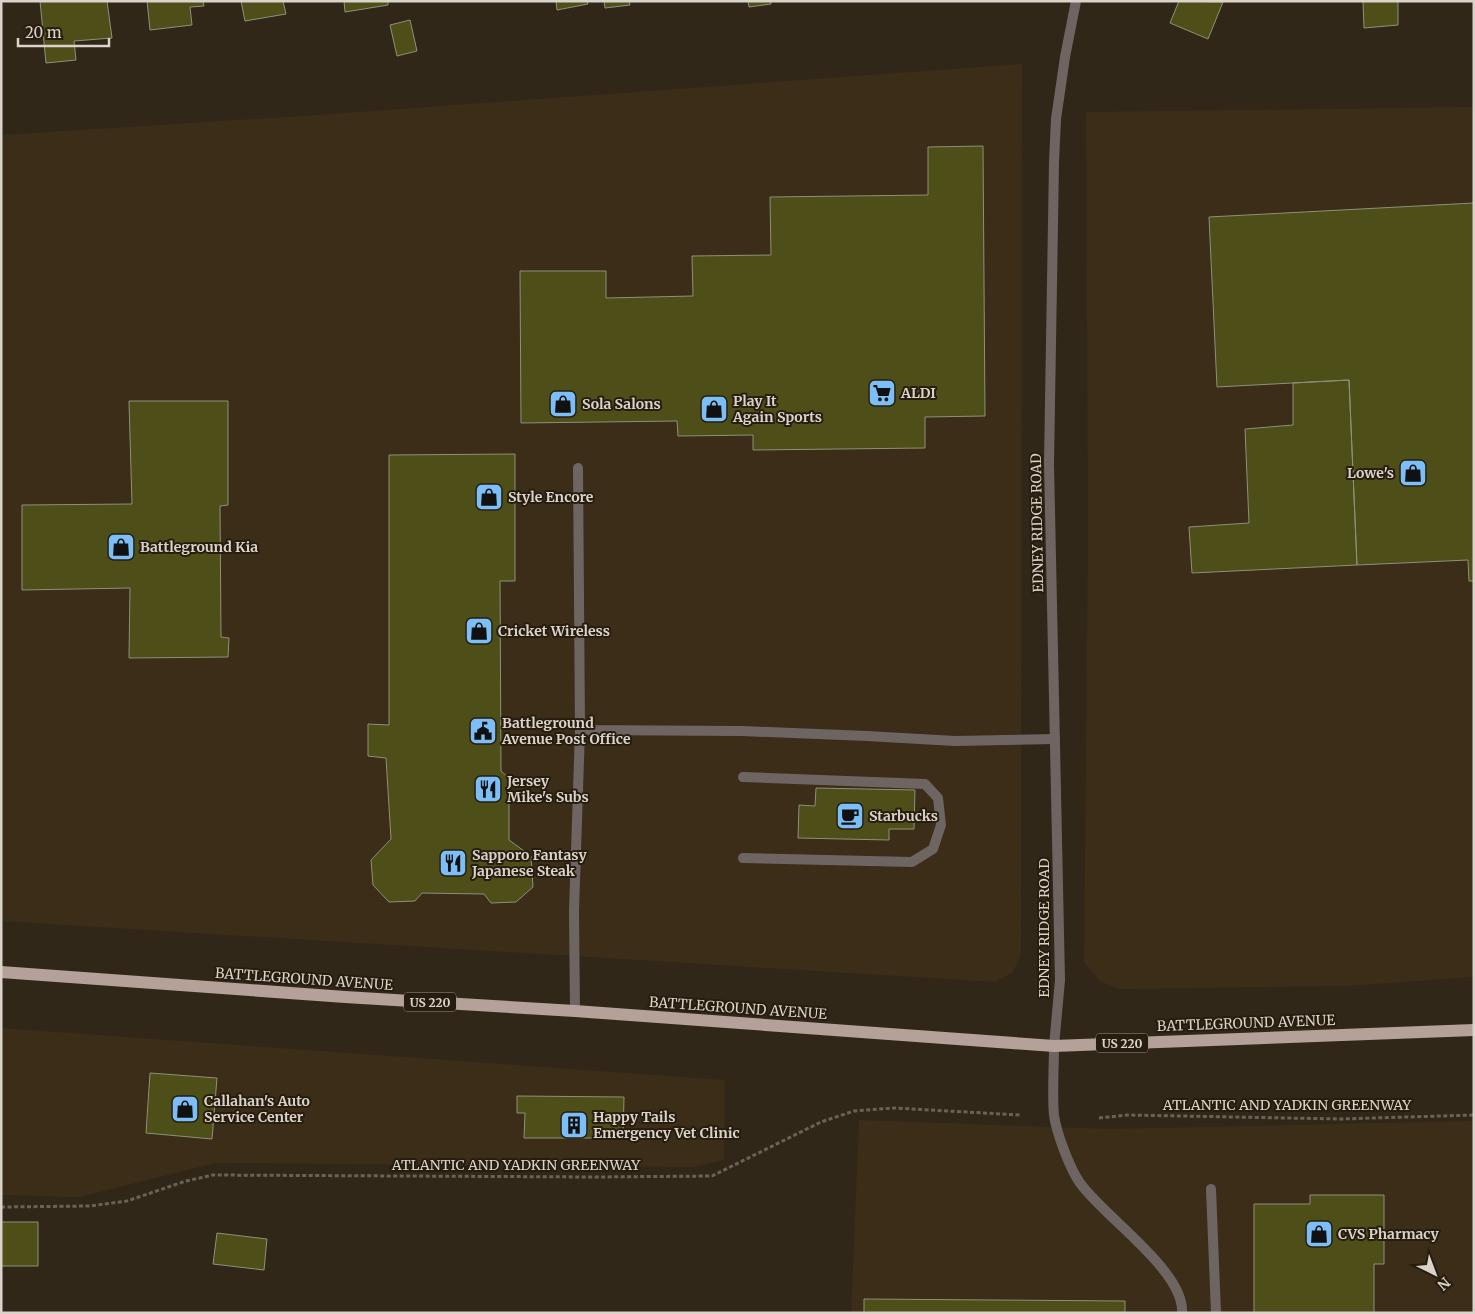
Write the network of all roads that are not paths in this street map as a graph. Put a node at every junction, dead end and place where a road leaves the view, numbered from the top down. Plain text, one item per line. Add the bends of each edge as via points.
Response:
1 (1076, 1) edge
2 (578, 468) dead end
3 (580, 730) junction
4 (1055, 739) junction
5 (743, 777) dead end
6 (744, 858) dead end
7 (1, 972) edge
8 (575, 1011) junction
9 (1474, 1030) edge
10 (1054, 1046) junction
11 (1211, 1189) dead end
12 (1182, 1313) edge
13 (1216, 1313) edge

1 - 4 street, EDNEY RIDGE ROAD via 1056,119 1054,162 1049,464
2 - 3 street
3 - 4 street via 742,731 955,741
3 - 8 street via 574,911
4 - 10 street, EDNEY RIDGE ROAD via 1060,980
5 - 6 street via 925,784 938,798 941,825 933,848 912,862
7 - 8 main road, BATTLEGROUND AVENUE / US 220
8 - 10 main road, BATTLEGROUND AVENUE / US 220
9 - 10 main road, BATTLEGROUND AVENUE / US 220
10 - 12 street, EDNEY RIDGE ROAD via 1054,1116 1067,1157 1080,1183 1165,1272 1178,1290
11 - 13 street

